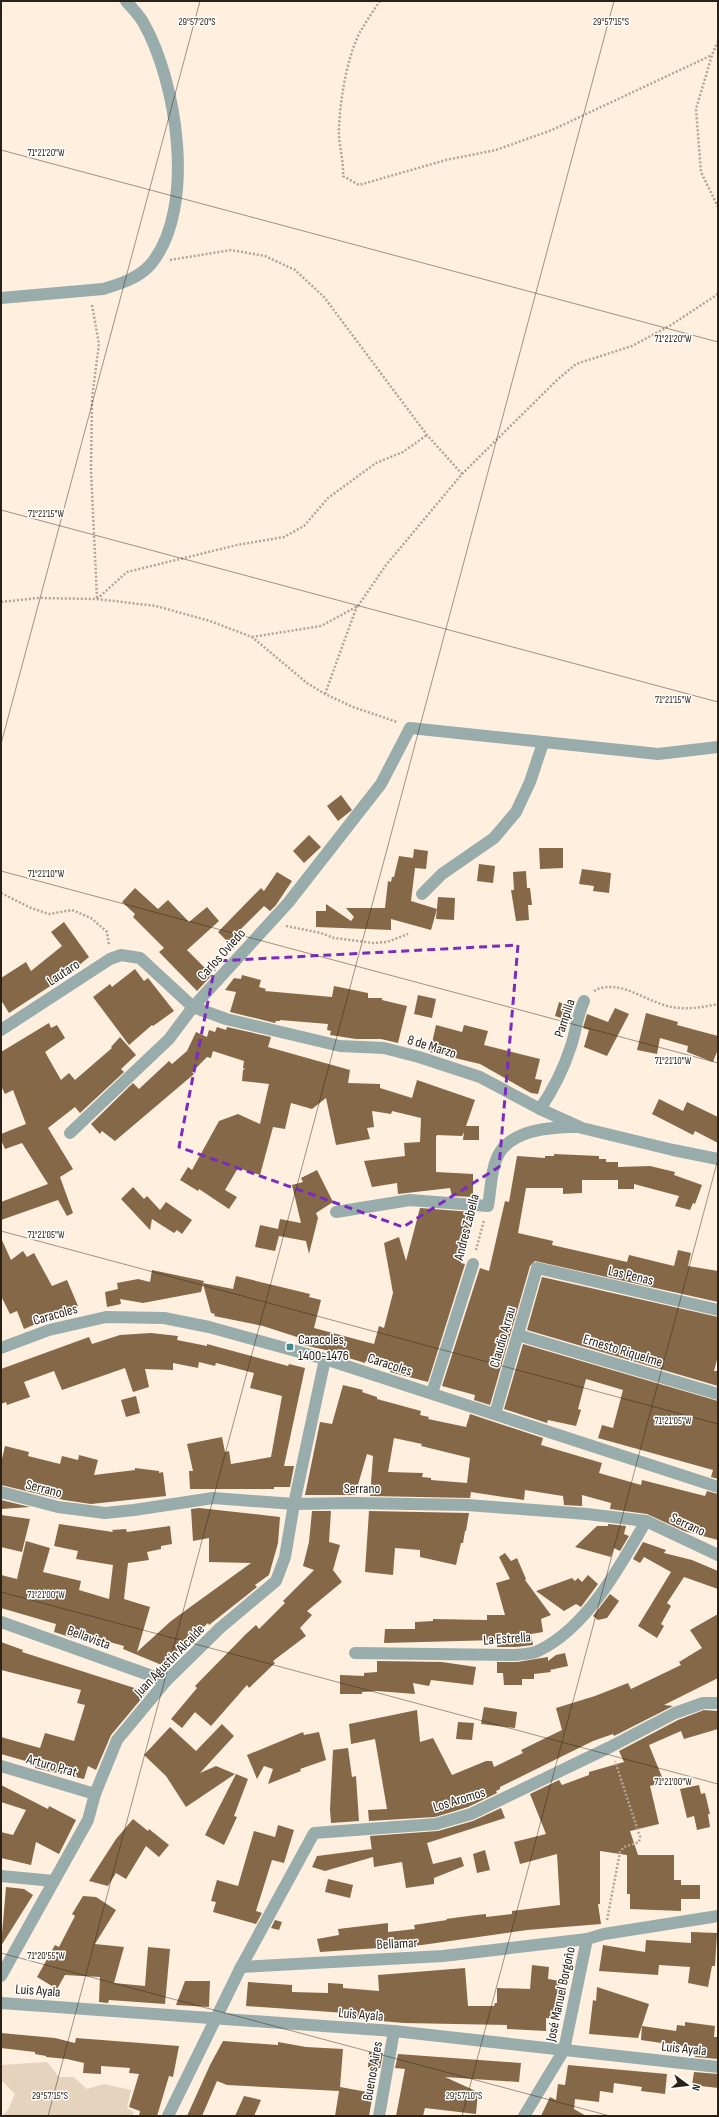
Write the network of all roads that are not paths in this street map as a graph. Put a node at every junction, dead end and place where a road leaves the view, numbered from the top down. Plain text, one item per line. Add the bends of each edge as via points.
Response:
1 (126, 1) edge
2 (1, 298) edge
3 (543, 742) junction
4 (718, 747) edge
5 (422, 894) dead end
6 (145, 962) joint
7 (584, 1001) road end
8 (193, 1007) junction
9 (1, 1030) edge
10 (540, 1109) junction
11 (582, 1128) junction
12 (70, 1132) dead end
13 (718, 1159) edge
14 (336, 1212) dead end
15 (473, 1264) road end
16 (537, 1268) joint
17 (718, 1310) edge
18 (518, 1335) junction
19 (2, 1346) edge
20 (325, 1359) junction
21 (432, 1393) junction
22 (718, 1394) edge
23 (495, 1414) junction
24 (718, 1487) edge
25 (1, 1492) edge
26 (294, 1504) junction
27 (646, 1520) junction
28 (718, 1555) edge
29 (1, 1622) edge
30 (355, 1653) dead end
31 (166, 1681) junction
32 (718, 1703) edge
33 (1, 1766) edge
34 (95, 1794) junction
35 (1, 1876) edge
36 (54, 1882) junction
37 (718, 1916) edge
38 (588, 1939) junction
39 (241, 1967) junction
40 (1, 1976) edge
41 (1, 2003) edge
42 (216, 2017) junction
43 (394, 2031) junction
44 (564, 2050) junction
45 (718, 2067) edge
46 (168, 2116) edge
47 (379, 2116) edge
48 (524, 2116) edge

1 - 2 street via 143,22 156,50 166,79 176,136 177,175 167,238 150,264 129,280 103,289
3 - 4 street via 658,754
3 - 5 street via 530,782 516,812 494,838 442,874
3 - 8 street, Carlos Oviedo via 410,728 381,784 273,919
6 - 8 street, 8 de Marzo
6 - 9 street, Lautaro via 127,955 110,959
7 - 10 street, Pampilla via 578,1015 572,1045 550,1094
8 - 10 street, 8 de Marzo via 281,1034 340,1046 384,1048 419,1057 480,1077
8 - 12 street, Carlos Oviedo via 169,1039
10 - 11 street, 8 de Marzo
11 - 13 street, 8 de Marzo
11 - 14 street, Andres Zabella via 555,1127 511,1140 500,1151 496,1161 488,1206 410,1200
15 - 21 street, Andres Zabella
16 - 17 street, Las Penas
16 - 18 street, Claudio Arrau
18 - 22 street, Ernesto Riquelme
18 - 23 street, Claudio Arrau
19 - 20 street, Caracoles via 68,1325 106,1317 143,1316 209,1327
20 - 21 street, Caracoles
20 - 26 street, Juan Agustín Alcalde
21 - 23 street, Caracoles
23 - 24 street, Caracoles
25 - 26 street, Serrano via 58,1507 105,1513 213,1498
26 - 27 street, Serrano via 467,1505
26 - 31 street, Juan Agustín Alcalde via 285,1557 276,1581 220,1628
27 - 28 street, Serrano
27 - 30 street, La Estrella via 617,1571 587,1611 561,1637 538,1651 516,1655
29 - 31 street, Bellavista
31 - 34 street, Juan Agustín Alcalde via 118,1740
32 - 39 street, Los Aromos via 703,1703 688,1708 503,1800 450,1821 314,1833
33 - 34 street, Arturo Prat
34 - 36 street, Juan Agustín Alcalde via 88,1820
35 - 36 street
36 - 40 street, Juan Agustín Alcalde
37 - 38 street, Bellamar via 604,1934
38 - 39 street, Bellamar via 443,1956
38 - 44 street, José Manuel Borgoño
39 - 42 street
41 - 42 street, Luis Ayala
42 - 43 street, Luis Ayala
42 - 46 street
43 - 44 street, Luis Ayala
43 - 47 street, Buenos Aires
44 - 45 street, Luis Ayala
44 - 48 street, José Manuel Borgoño

